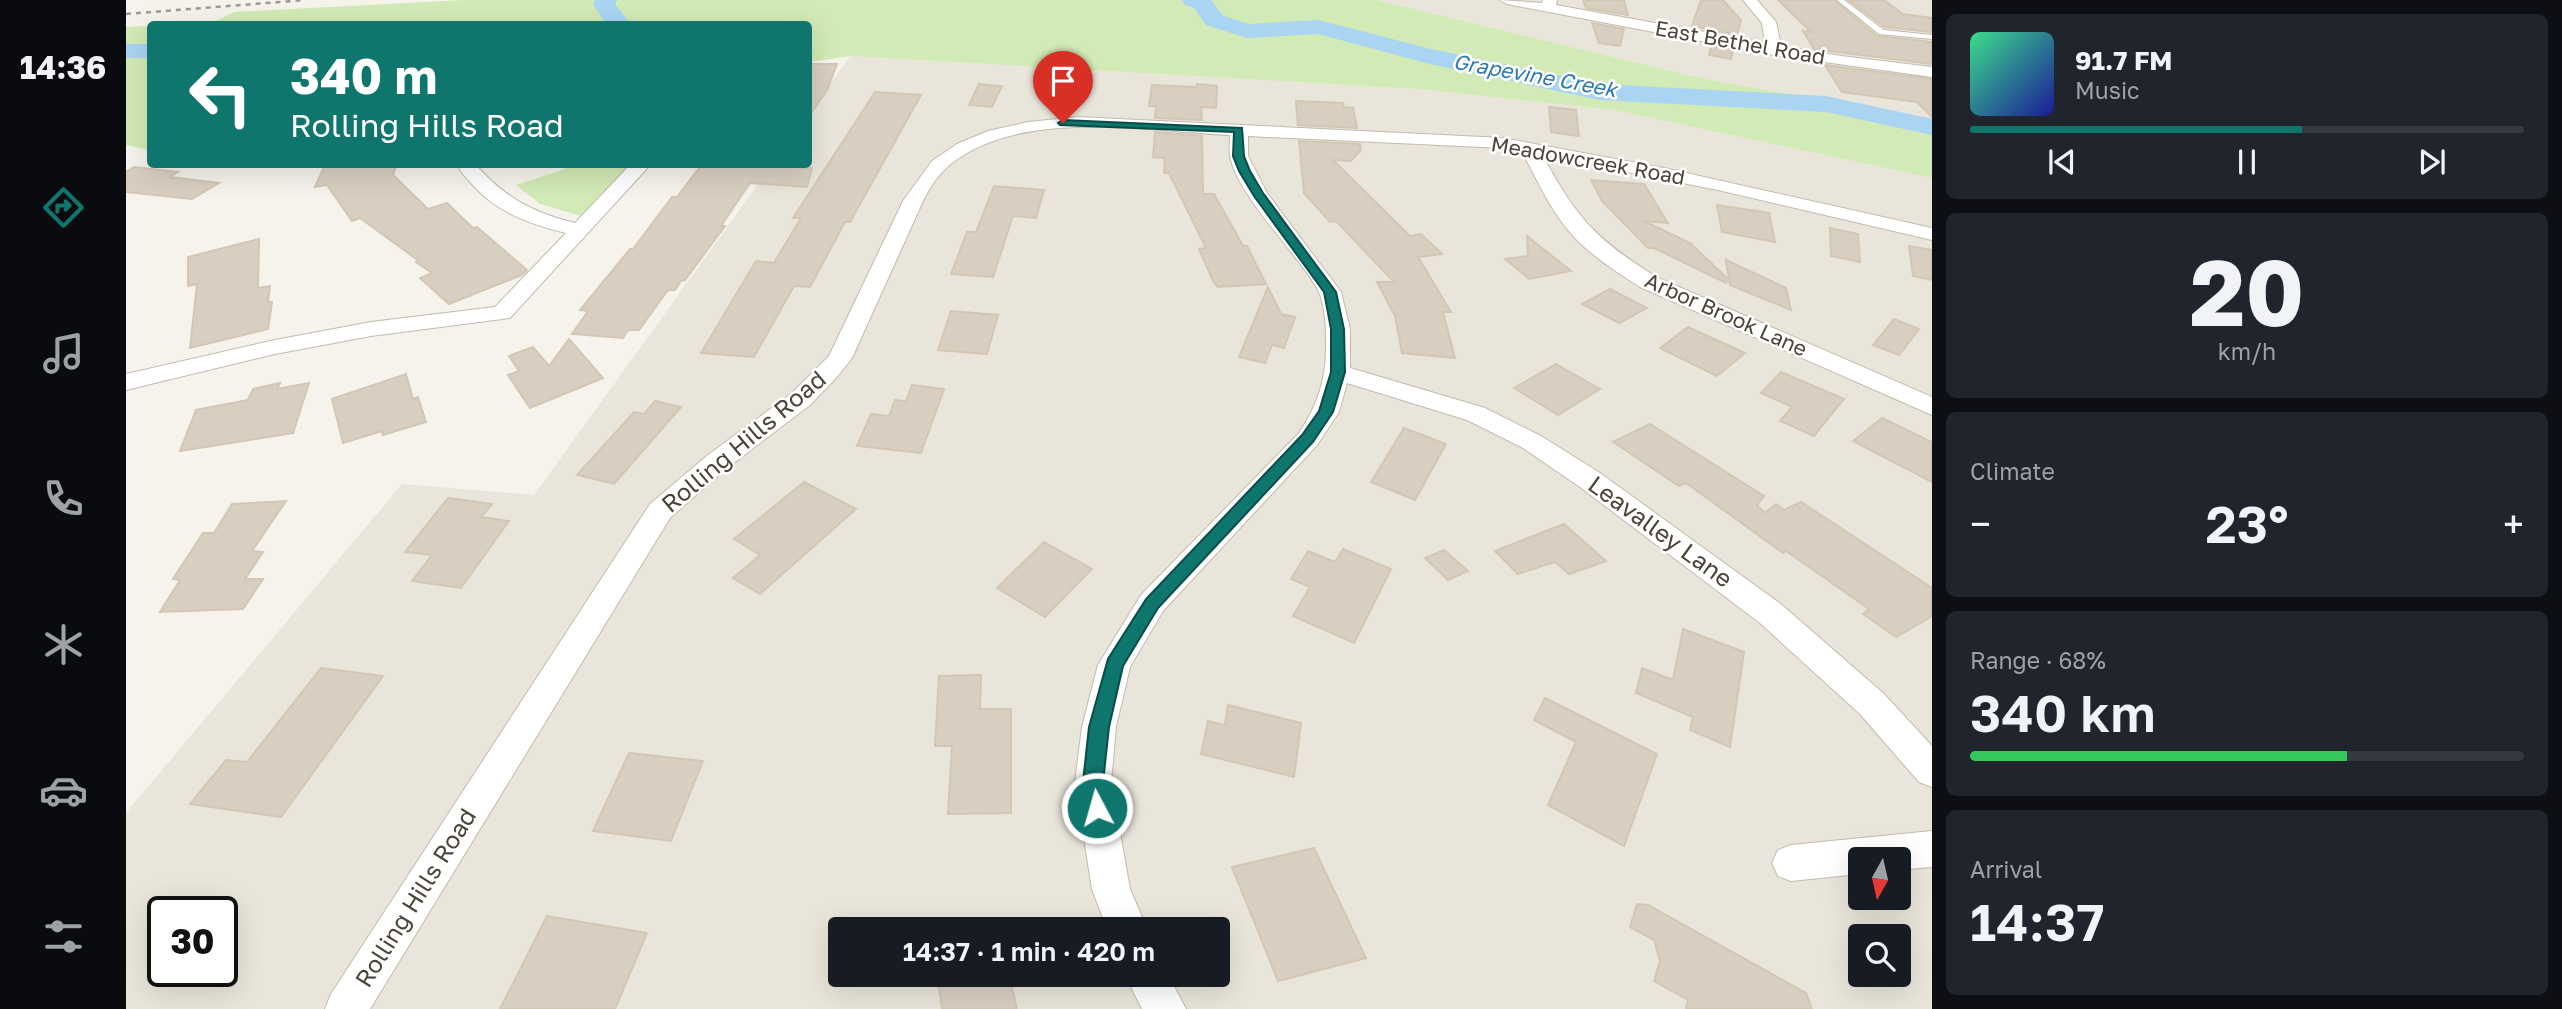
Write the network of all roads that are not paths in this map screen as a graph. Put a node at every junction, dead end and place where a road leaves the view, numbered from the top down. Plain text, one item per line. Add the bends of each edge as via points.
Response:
1 (1507, 0) edge
2 (1750, 0) edge
3 (1840, 0) edge
4 (1549, 4) edge
5 (1932, 37) edge
6 (1774, 50) junction
7 (1932, 72) edge
8 (1239, 130) junction
9 (1530, 148) junction
10 (468, 168) edge
11 (638, 168) edge
12 (580, 230) junction
13 (1932, 234) edge
14 (1338, 372) junction
15 (126, 382) edge
16 (1932, 407) edge
17 (1932, 771) edge
18 (1932, 849) edge
19 (1791, 863) dead end
20 (1122, 917) edge
21 (1152, 987) edge
22 (346, 1009) edge
23 (1165, 1009) edge

1 - 4 street, East Bethel Road
2 - 6 street via 1769,22
3 - 5 lane via 1882,32
4 - 6 street, East Bethel Road
6 - 7 street, East Bethel Road
8 - 9 street, Meadowcreek Road
8 - 14 street via 1239,156 1245,171 1330,292 1338,329
8 - 22 street, Rolling Hills Road via 1048,124 985,138 937,166 919,191 840,358 785,414 660,510
9 - 13 street, Meadowcreek Road via 1674,174
9 - 16 street, Arbor Brook Lane via 1582,233 1648,282
10 - 12 street via 487,192 508,207
11 - 12 street
12 - 15 street via 502,313 371,329
14 - 17 street, Leavalley Lane via 1476,414 1532,442 1590,480 1771,614 1872,704
14 - 20 street via 1326,412 1308,439 1152,603 1114,665 1099,727 1093,782 1111,888
18 - 19 street
21 - 23 street

